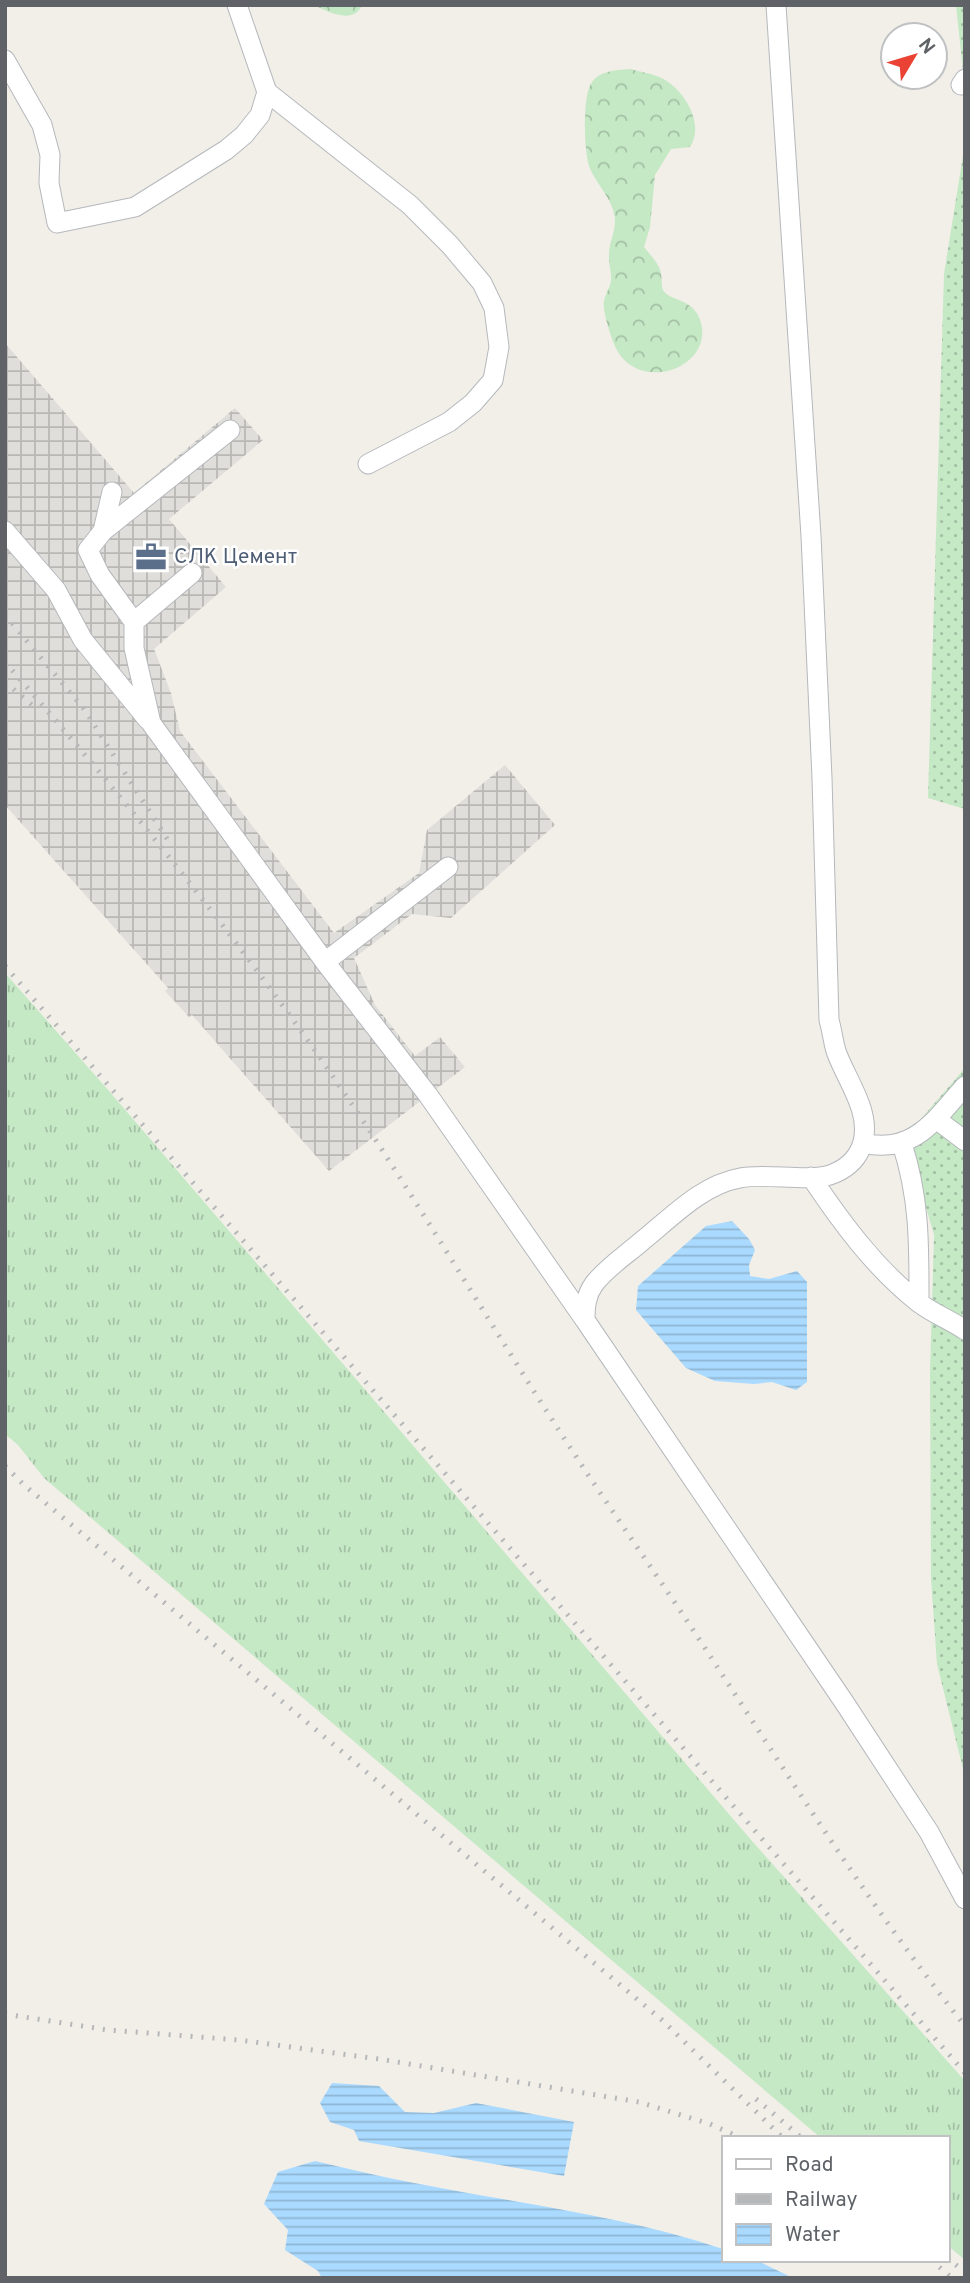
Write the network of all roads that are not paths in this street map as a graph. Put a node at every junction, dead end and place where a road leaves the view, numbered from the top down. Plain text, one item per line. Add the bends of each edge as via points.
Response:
1 (237, 5) edge
2 (776, 5) edge
3 (5, 60) edge
4 (267, 92) junction
5 (230, 430) dead end
6 (368, 464) dead end
7 (112, 492) dead end
8 (5, 531) edge
9 (103, 531) junction
10 (192, 573) dead end
11 (134, 622) junction
12 (151, 723) junction
13 (448, 867) dead end
14 (325, 962) junction
15 (965, 1086) edge
16 (936, 1119) junction
17 (965, 1141) edge
18 (863, 1143) junction
19 (902, 1144) junction
20 (811, 1177) junction
21 (919, 1303) junction
22 (585, 1320) junction
23 (965, 1331) edge
24 (965, 1899) edge

1 - 4 street
2 - 18 street via 811,536 829,1020 862,1115
3 - 4 street via 42,125 57,223 135,207 244,135 260,115
4 - 6 street via 410,205 482,283 494,308 499,347 493,380 449,422
5 - 9 street
7 - 9 street
8 - 12 street via 56,590 83,640
9 - 11 street via 88,550
10 - 11 street
11 - 12 street via 134,648
12 - 14 street
13 - 14 street
14 - 22 street via 428,1095
15 - 16 street
16 - 17 street
16 - 19 street
18 - 19 street via 880,1147
18 - 20 street via 849,1165 834,1174
19 - 21 street via 912,1175 919,1230
20 - 21 street via 841,1221
20 - 22 street via 740,1178 698,1196 593,1286 585,1301
21 - 23 street
22 - 24 street via 764,1580 929,1832

